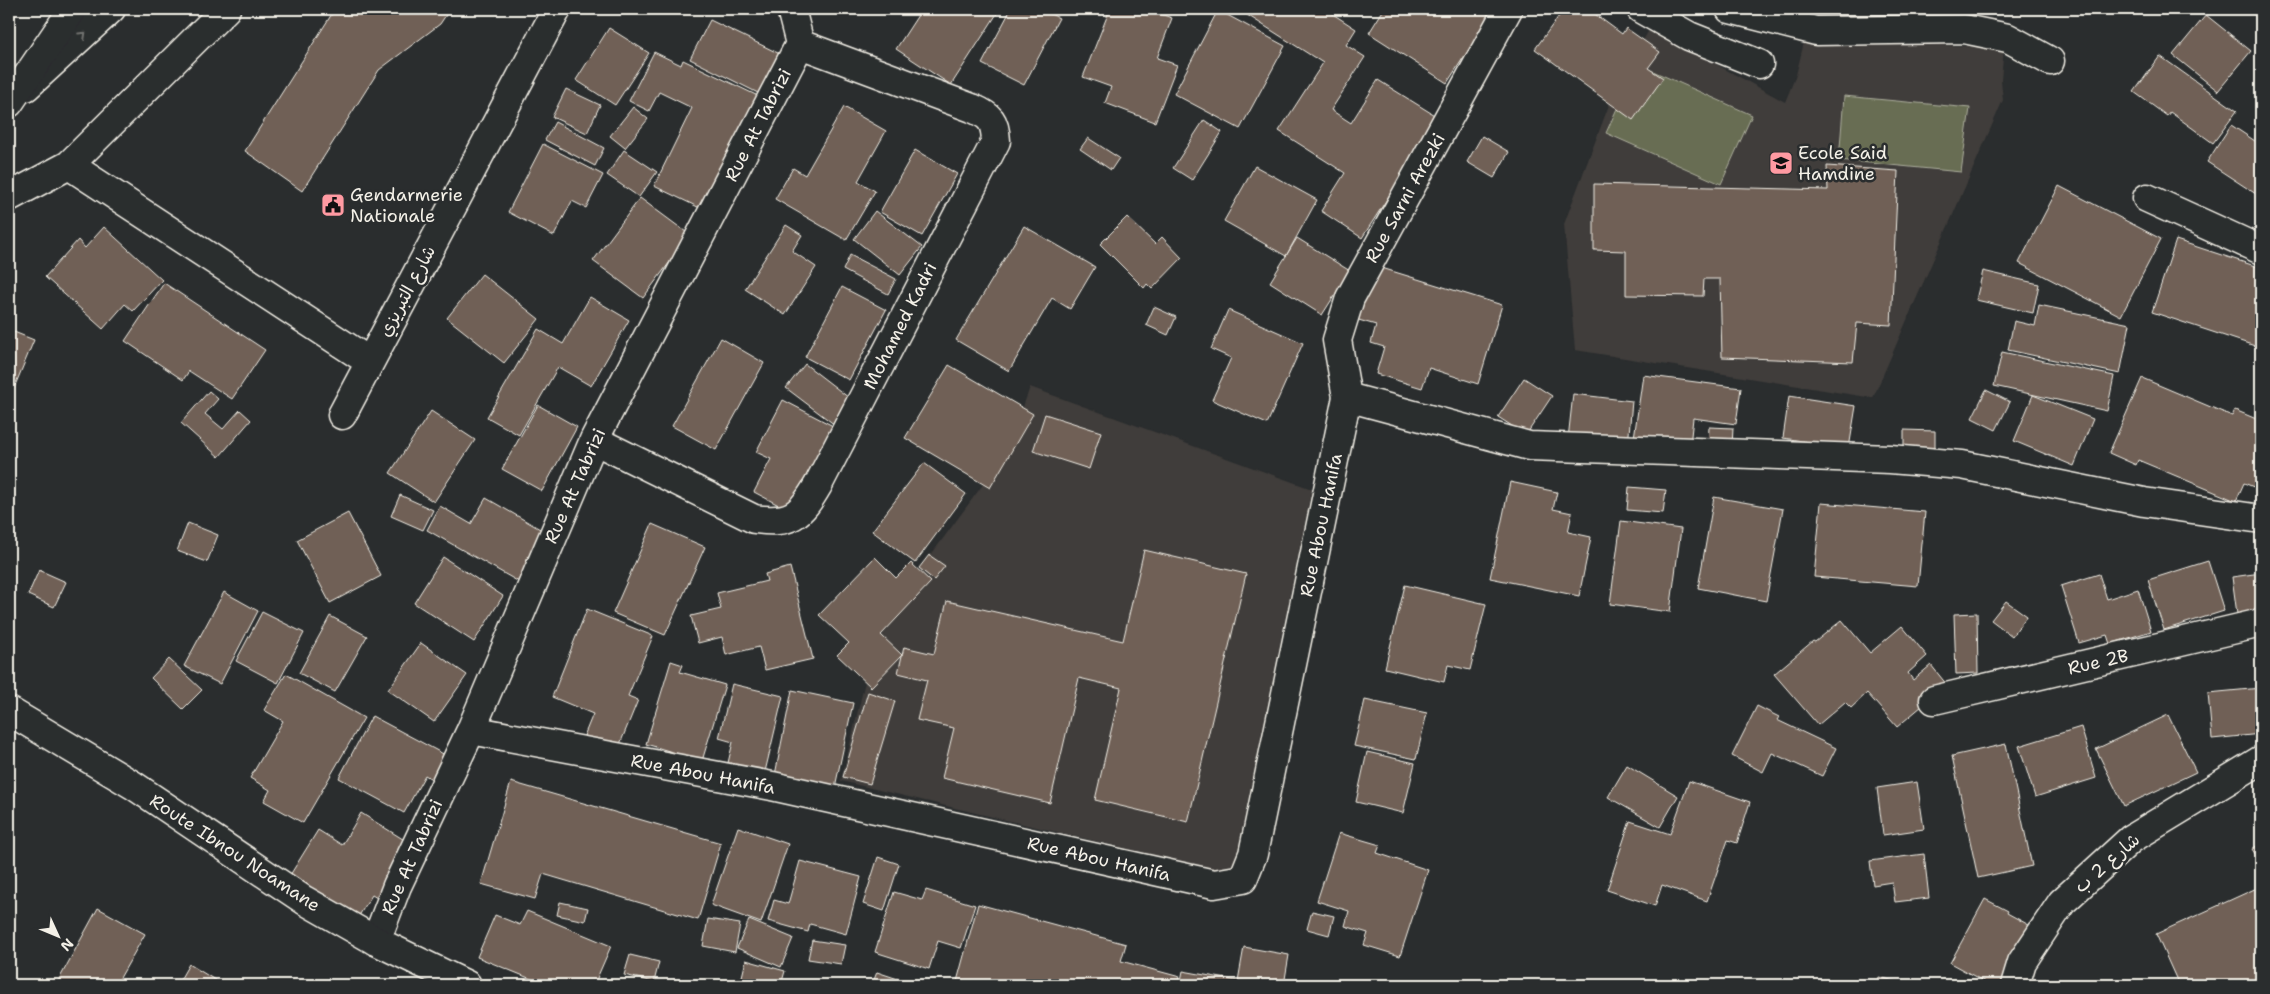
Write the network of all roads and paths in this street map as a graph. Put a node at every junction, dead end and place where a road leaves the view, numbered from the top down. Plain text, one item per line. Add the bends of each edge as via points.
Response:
1 (73, 9) edge
2 (111, 9) edge
3 (226, 9) edge
4 (557, 9) edge
5 (791, 9) edge
6 (1508, 9) edge
7 (1641, 9) edge
8 (1730, 9) edge
9 (800, 44) junction
10 (2050, 61) dead end
11 (1759, 64) dead end
12 (9, 104) edge
13 (69, 165) junction
14 (9, 198) edge
15 (2147, 198) dead end
16 (2261, 250) edge
17 (370, 362) junction
18 (1347, 397) junction
19 (342, 415) dead end
20 (594, 440) junction
21 (2261, 519) edge
22 (2261, 624) edge
23 (1934, 700) dead end
24 (9, 711) edge
25 (471, 730) junction
26 (2261, 760) edge
27 (376, 941) junction
28 (467, 985) edge
29 (2015, 985) edge

1 - 12 main road
12 -> 2 main road
3 - 13 main road
4 - 17 main road, شارع التبريزي
5 - 9 main road
6 - 18 main road, Rue Sarni Arezki via 1350,298 1337,340
7 - 11 main road via 1689,36
8 - 10 main road via 1816,31 1964,29 2008,38
9 - 20 main road, Rue At Tabrizi
9 - 20 main road, Mohamed Kadri via 985,114 995,126 996,141 818,485 807,503 791,518 774,522 754,518
13 - 14 main road
13 - 17 main road
15 - 16 main road
17 - 19 main road, شارع التبريزي
18 - 21 main road via 1529,446 1962,464 2144,502
18 - 25 main road, Rue Abou Hanifa via 1253,854 1243,879 1214,884 772,786
20 - 25 main road, Rue At Tabrizi
22 - 23 main road, Rue 2B
24 - 27 main road, Route Ibnou Noamane via 133,785 304,900
25 - 27 main road, Rue At Tabrizi via 396,886
26 - 29 main road, شارع 2 ب via 2124,845 2062,902 2022,962
27 - 28 main road, Route Ibnou Noamane

